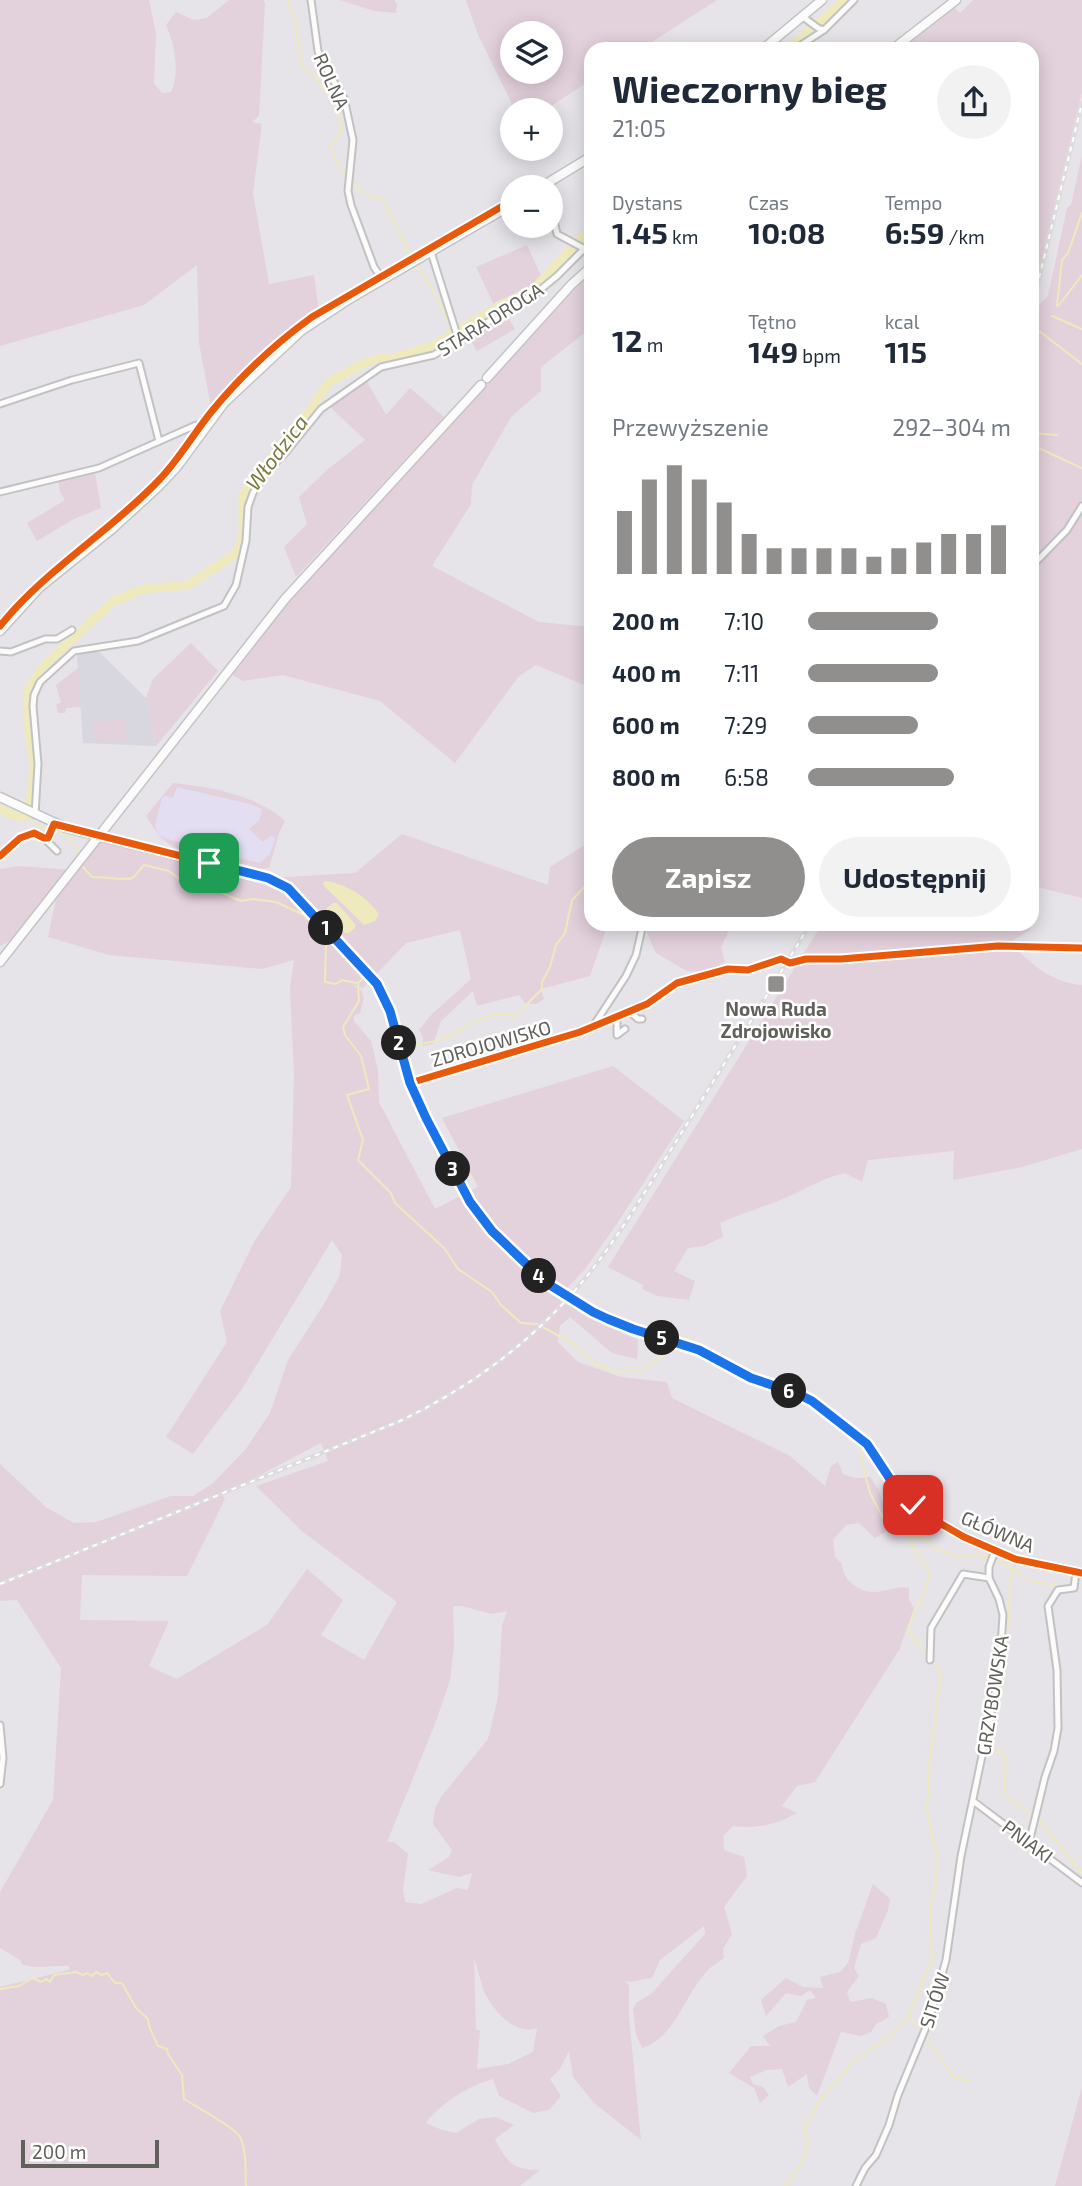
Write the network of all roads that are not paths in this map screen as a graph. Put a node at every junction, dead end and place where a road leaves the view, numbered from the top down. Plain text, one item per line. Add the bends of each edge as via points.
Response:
1 (311, 0) edge
2 (822, 0) edge
3 (854, 0) edge
4 (956, 0) edge
5 (806, 20) junction
6 (821, 29) junction
7 (773, 42) edge
8 (804, 42) edge
9 (902, 42) edge
10 (584, 161) edge
11 (562, 175) edge
12 (500, 212) edge
13 (563, 238) edge
14 (584, 249) joint
15 (431, 252) junction
16 (584, 273) edge
17 (383, 280) junction
18 (458, 337) junction
19 (0, 404) edge
20 (204, 429) junction
21 (159, 442) junction
22 (0, 492) edge
23 (1082, 506) edge
24 (1039, 559) edge
25 (72, 630) dead end
26 (0, 631) edge
27 (0, 651) edge
28 (0, 797) edge
29 (33, 813) junction
30 (99, 836) junction
31 (57, 851) dead end
32 (0, 856) edge
33 (641, 931) edge
34 (1082, 948) edge
35 (0, 962) edge
36 (630, 1012) junction
37 (611, 1019) junction
38 (642, 1019) dead end
39 (594, 1025) junction
40 (625, 1029) dead end
41 (410, 1083) junction
42 (593, 1312) joint
43 (993, 1557) junction
44 (1079, 1573) edge
45 (989, 1578) junction
46 (931, 1658) dead end
47 (0, 1725) edge
48 (0, 1784) edge
49 (973, 1801) junction
50 (1029, 1843) junction
51 (1082, 1883) edge
52 (856, 2186) edge

1 - 17 street, ROLNA via 320,58 344,98 353,140 348,191 374,267
2 - 5 street
3 - 6 street
4 - 9 street
5 - 6 street
5 - 7 street
6 - 8 street
10 - 11 street
12 - 15 street
13 - 14 street
14 - 18 street, STARA DROGA via 540,290
15 - 17 street
15 - 18 street
16 - 30 street via 285,599
17 - 20 street via 300,331 239,386
18 - 29 street, STARA DROGA via 428,357 381,368 316,414 253,493 236,585 224,606 138,641 74,651 40,682 33,706 38,764
19 - 21 street via 139,363
20 - 21 street via 196,425
20 - 26 street via 158,487 39,588
21 - 22 street via 100,468
23 - 24 street via 1067,530
25 - 27 street via 58,639
28 - 29 street
29 - 30 street
30 - 35 street
30 - 41 street via 268,878 288,888 377,984 390,1011
31 - 32 street via 34,833 20,838
33 - 39 street via 626,975
34 - 36 street, ZDROJOWISKO via 998,946 790,963 781,959 762,967 728,969 677,983
36 - 37 street, ZDROJOWISKO
36 - 38 street
37 - 39 street, ZDROJOWISKO
37 - 40 street via 617,1022 617,1035
39 - 41 street, ZDROJOWISKO
41 - 42 street, ZDROJOWISKO via 470,1202 492,1231 545,1282
42 - 43 street, GŁÓWNA via 805,1397 867,1444 905,1499
43 - 44 street, GŁÓWNA
43 - 45 street, GRZYBOWSKA
44 - 50 street via 1075,1586 1058,1590 1048,1606 1058,1728
45 - 46 street via 963,1574 931,1628
45 - 49 street, GRZYBOWSKA via 1004,1625 999,1675
47 - 48 street via 4,1758
49 - 50 street, PNIAKI
49 - 52 street, SITÓW via 946,1960 932,2008 889,2125
50 - 51 street, PNIAKI

